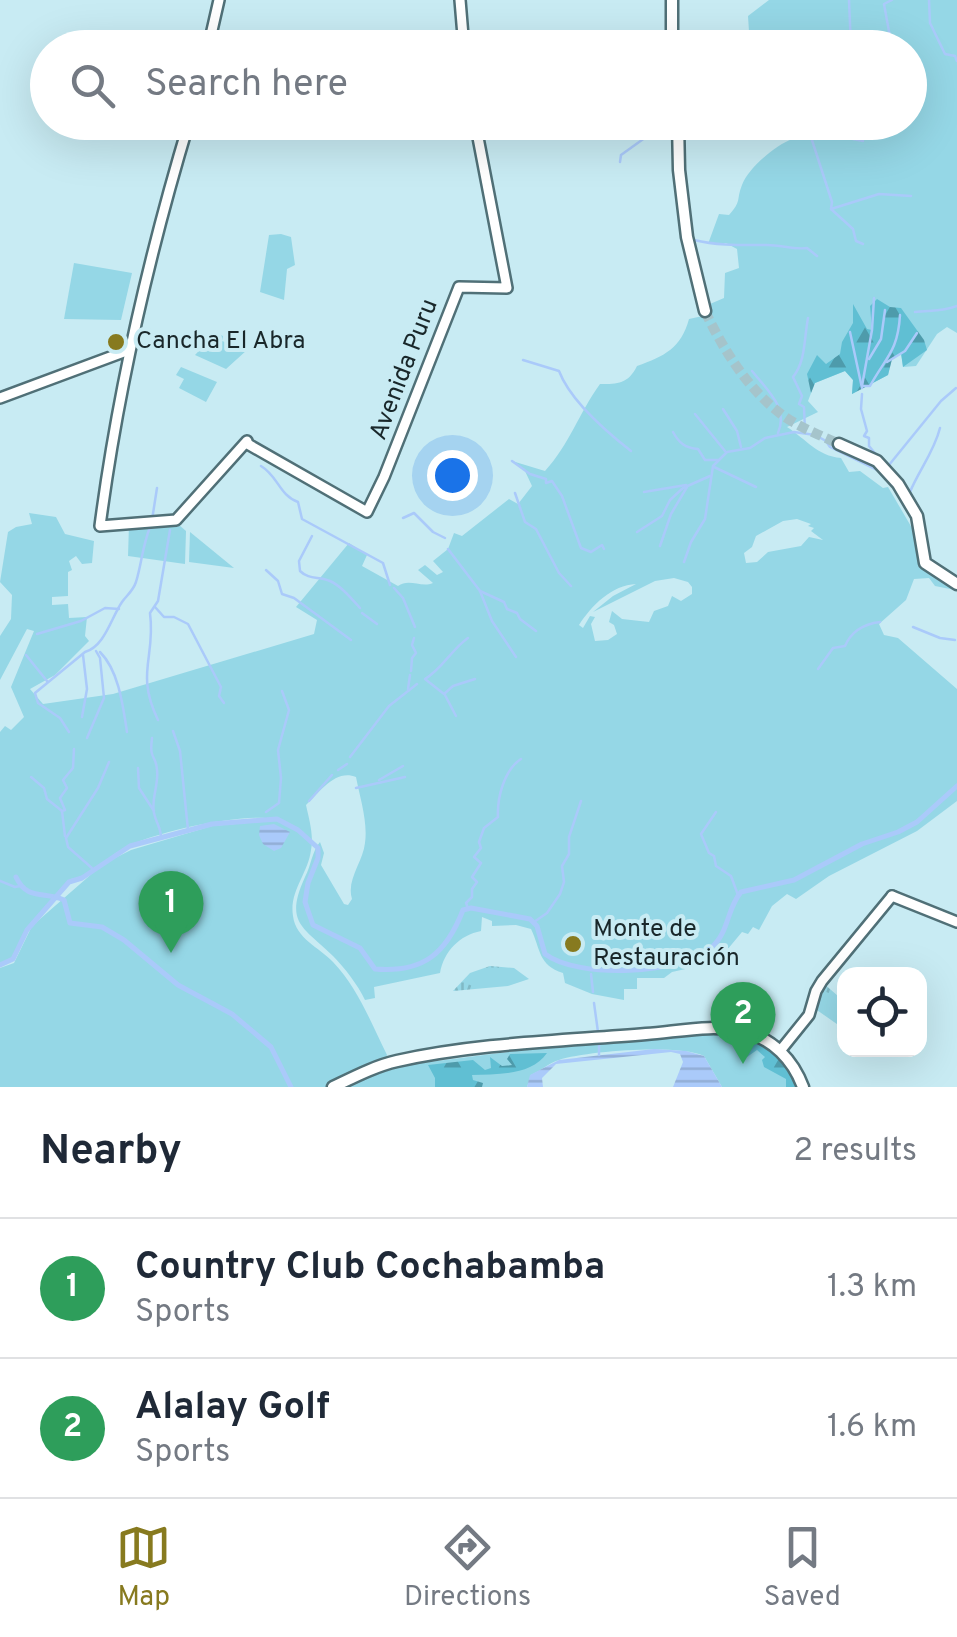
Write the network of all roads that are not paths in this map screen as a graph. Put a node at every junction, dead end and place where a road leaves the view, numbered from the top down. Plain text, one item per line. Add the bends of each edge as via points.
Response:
1 (219, 0) edge
2 (458, 0) edge
3 (675, 0) edge
4 (212, 30) edge
5 (460, 30) edge
6 (675, 30) edge
7 (184, 140) edge
8 (476, 140) edge
9 (675, 140) edge
10 (705, 311) tunnel mouth
11 (129, 350) junction
12 (0, 398) edge
13 (839, 444) tunnel mouth
14 (957, 582) edge
15 (957, 920) edge
16 (597, 1038) junction
17 (780, 1050) junction
18 (341, 1086) edge
19 (803, 1087) edge

1 - 4 street
2 - 5 street
3 - 6 main road
7 - 11 street
8 - 11 street, Avenida Puru via 505,288 459,287 367,512 247,442 176,520 100,526
9 - 10 main road via 675,188
11 - 12 street
13 - 14 main road via 886,470 915,511 928,566
15 - 17 street via 892,896 822,981 810,1014
16 - 17 main road via 729,1029
16 - 18 main road via 398,1064
16 - 18 main road via 404,1060
17 - 19 main road

